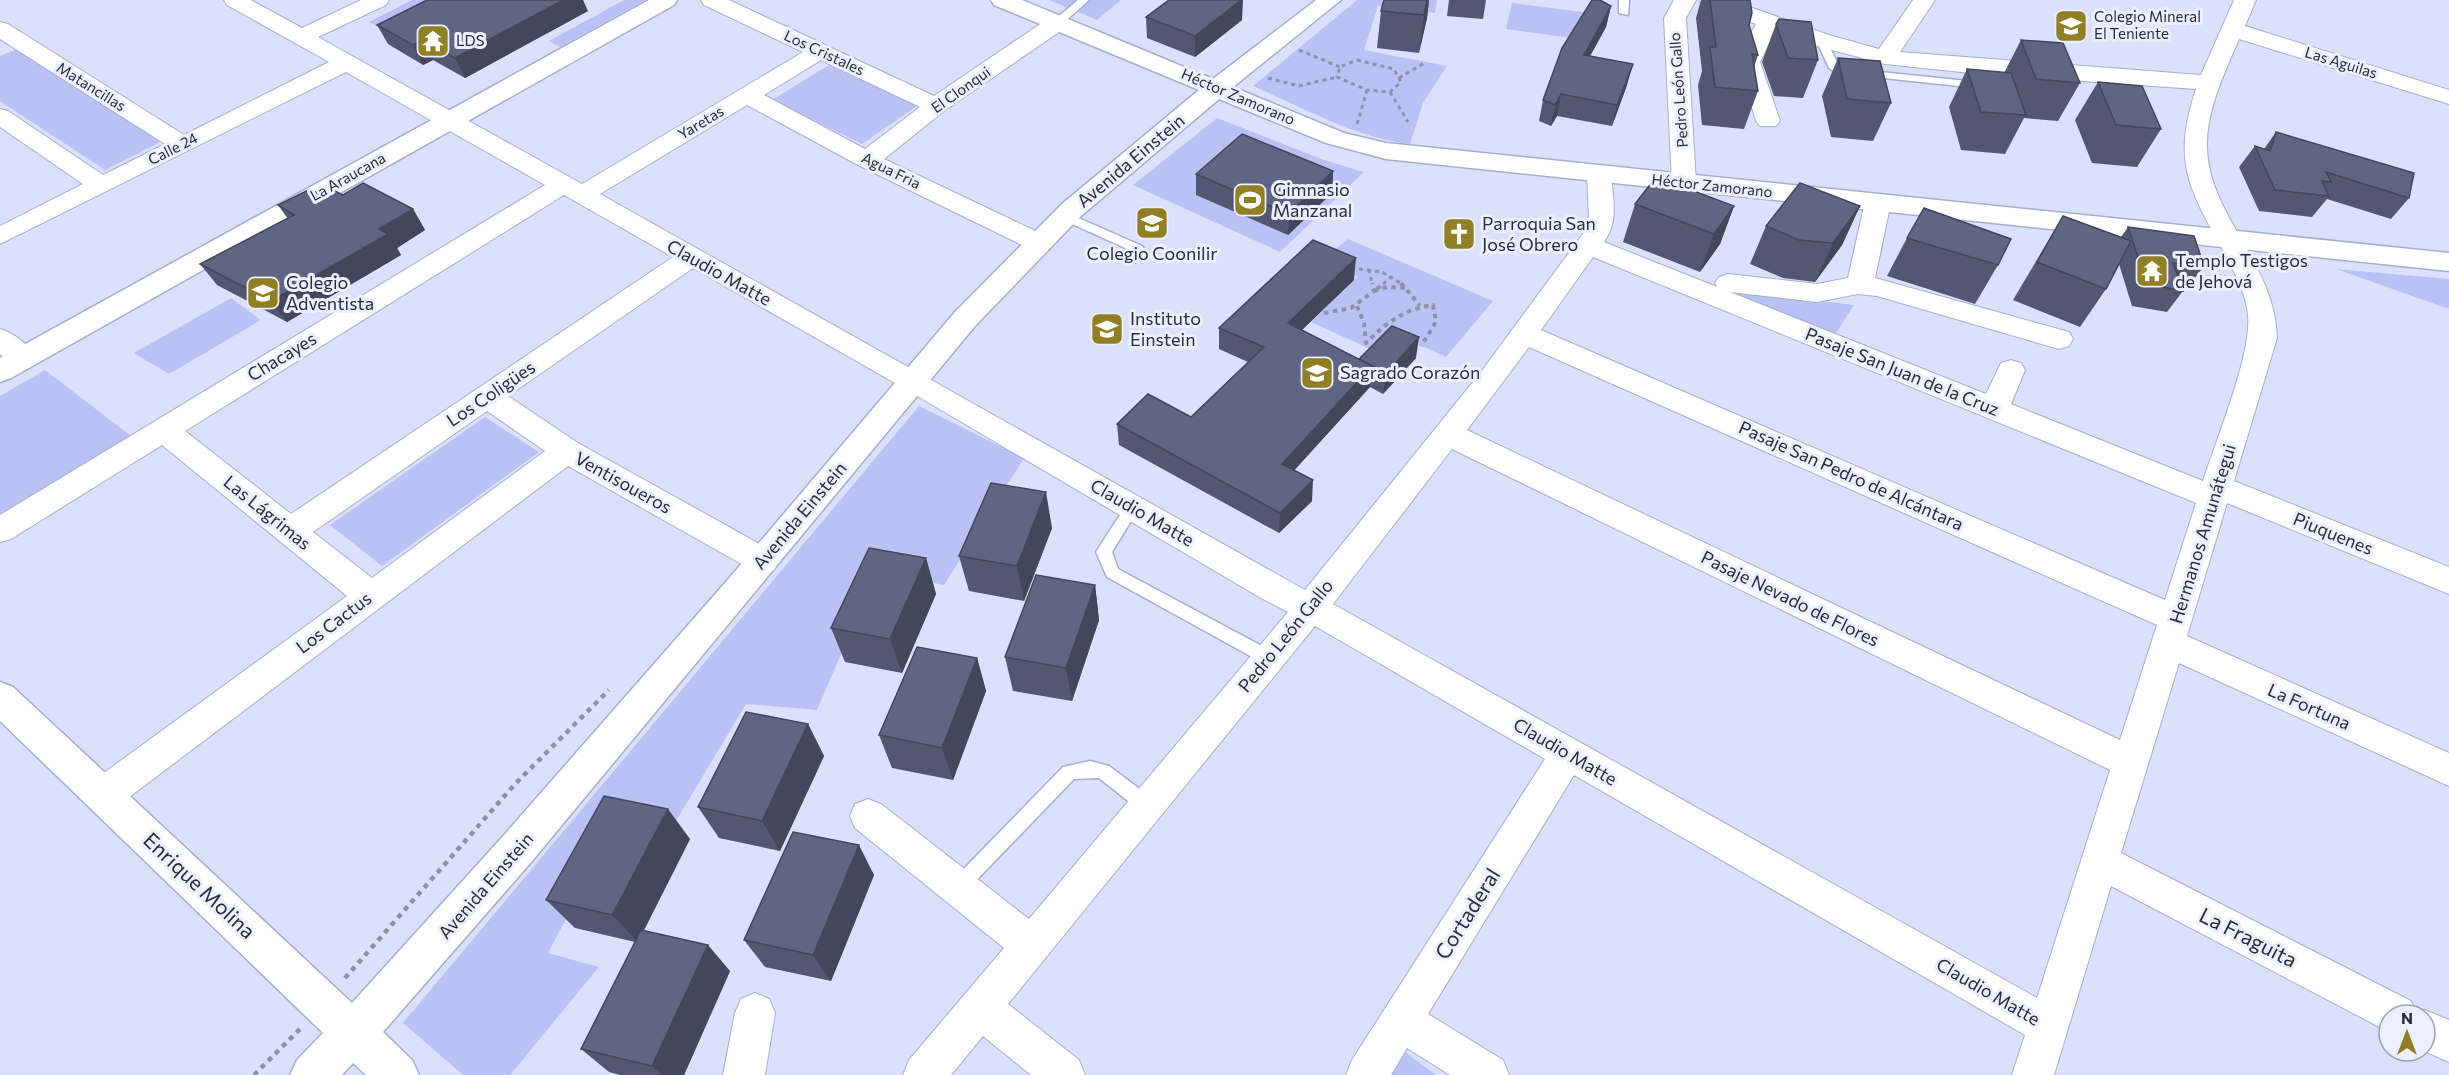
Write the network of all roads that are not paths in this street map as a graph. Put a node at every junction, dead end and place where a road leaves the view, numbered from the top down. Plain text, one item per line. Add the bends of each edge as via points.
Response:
1 (235, 0) edge
2 (378, 0) edge
3 (666, 0) edge
4 (712, 0) edge
5 (1002, 0) edge
6 (1084, 0) edge
7 (1330, 0) edge
8 (1624, 0) edge
9 (1685, 0) edge
10 (1710, 0) edge
11 (1924, 0) edge
12 (2245, 0) edge
13 (1624, 13) dead end
14 (1769, 21) junction
15 (1057, 23) junction
16 (2233, 30) junction
17 (301, 37) junction
18 (6, 38) edge
19 (1821, 40) junction
20 (820, 51) junction
21 (1885, 57) junction
22 (346, 63) junction
23 (1980, 67) junction
24 (1229, 80) junction
25 (2210, 83) junction
26 (747, 95) junction
27 (2449, 97) edge
28 (936, 106) junction
29 (0, 116) edge
30 (449, 121) junction
31 (1768, 121) dead end
32 (182, 144) junction
33 (867, 160) junction
34 (1599, 175) junction
35 (1684, 183) junction
36 (100, 185) junction
37 (572, 190) junction
38 (1878, 202) junction
39 (1065, 216) junction
40 (0, 236) edge
41 (2228, 237) junction
42 (1037, 242) junction
43 (1590, 246) junction
44 (1138, 249) dead end
45 (691, 257) junction
46 (2449, 262) edge
47 (1728, 283) dead end
48 (1858, 285) junction
49 (1525, 334) junction
50 (0, 339) edge
51 (2059, 339) dead end
52 (12, 365) edge
53 (2011, 370) dead end
54 (912, 380) junction
55 (487, 396) junction
56 (1994, 409) junction
57 (163, 430) junction
58 (1448, 434) junction
59 (567, 451) junction
60 (2216, 493) junction
61 (1132, 508) junction
62 (0, 530) edge
63 (290, 531) junction
64 (763, 561) junction
65 (2449, 581) edge
66 (372, 596) junction
67 (1310, 607) junction
68 (2173, 631) junction
69 (1269, 658) junction
70 (0, 698) edge
71 (1568, 753) junction
72 (2132, 763) junction
73 (2449, 770) edge
74 (102, 795) junction
75 (1148, 806) junction
76 (868, 816) dead end
77 (2100, 861) junction
78 (959, 886) junction
79 (1030, 945) junction
80 (2377, 1005) edge
81 (979, 1007) junction
82 (755, 1013) dead end
83 (1402, 1021) junction
84 (2048, 1026) junction
85 (352, 1034) junction
86 (312, 1075) edge
87 (397, 1075) edge
88 (744, 1075) edge
89 (924, 1075) edge
90 (1064, 1075) edge
91 (1367, 1075) edge
92 (1488, 1075) edge
93 (2033, 1075) edge

1 - 17 street, Claudio Matte
2 - 17 street
3 - 30 street, La Araucana
4 - 20 street, Los Cristales
5 - 15 street, Héctor Zamorano
6 - 15 lane
7 - 24 street, Avenida Einstein
8 - 13 lane
9 - 35 street, Pedro León Gallo via 1675,18
10 - 14 street
11 - 21 street
12 - 16 street, Hermanos Amunátegui
14 - 19 street
14 - 31 street via 1749,62
15 - 24 street, Héctor Zamorano
15 - 28 street, El Clonqui
16 - 25 street, Hermanos Amunátegui
16 - 27 street, Las Aguilas
17 - 22 street, Claudio Matte
18 - 32 street, Matancillas
19 - 21 street
19 - 23 lane via 1834,68 1848,73 1968,84 1977,81
20 - 26 street, Yaretas
20 - 28 street, Los Cristales
21 - 23 street
22 - 30 street, Claudio Matte
22 - 32 street, Calle 24
23 - 25 street
24 - 34 street, Héctor Zamorano via 1359,145 1422,156
24 - 39 street, Avenida Einstein
25 - 41 street, Hermanos Amunátegui via 2200,113 2195,149 2203,184
26 - 33 street, Agua Fria
26 - 37 street, Yaretas
28 - 33 street, El Clonqui
29 - 36 street
30 - 37 street, Claudio Matte
30 - 52 street, La Araucana
32 - 36 street, Calle 24
33 - 42 street, Agua Fria
34 - 35 street, Héctor Zamorano
34 - 43 street, Pedro León Gallo via 1602,218
35 - 38 street, Héctor Zamorano
36 - 40 street, Calle 24
37 - 45 street, Claudio Matte
37 - 57 street, Chacayes
38 - 41 street, Héctor Zamorano
38 - 48 street
39 - 42 street, Avenida Einstein
39 - 44 lane
41 - 46 street, Héctor Zamorano
41 - 60 street, Hermanos Amunátegui via 2257,294 2263,338
42 - 54 street, Avenida Einstein
43 - 49 street, Pedro León Gallo
43 - 56 street, Pasaje San Juan de la Cruz
45 - 54 street, Claudio Matte
45 - 55 street, Los Coligües
47 - 48 street via 1817,293
48 - 51 street via 1878,287
49 - 58 street, Pedro León Gallo
49 - 68 street, Pasaje San Pedro de Alcántara
50 - 52 street
53 - 56 street
54 - 61 street, Claudio Matte
54 - 64 street, Avenida Einstein
55 - 59 street, Ventisoueros
55 - 63 street, Los Coligües
56 - 60 street, Pasaje San Juan de la Cruz
57 - 62 street, Chacayes
57 - 63 street, Las Lágrimas
58 - 67 street, Pedro León Gallo
58 - 72 street, Pasaje Nevado de Flores
59 - 64 street, Ventisoueros
59 - 66 street, Los Cactus
60 - 65 street, Piuquenes
60 - 68 street, Hermanos Amunátegui
61 - 67 street, Claudio Matte
61 - 69 lane via 1104,552 1112,573
63 - 66 street, Las Lágrimas
64 - 85 street, Avenida Einstein via 475,899
66 - 74 street, Los Cactus
67 - 69 street, Pedro León Gallo
67 - 71 street, Claudio Matte
68 - 72 street, Hermanos Amunátegui
68 - 73 street, La Fortuna
69 - 75 street, Pedro León Gallo
70 - 74 street, Enrique Molina
71 - 83 street, Cortaderal
71 - 84 street, Claudio Matte
72 - 77 street, Hermanos Amunátegui
74 - 85 street, Enrique Molina
75 - 78 lane via 1103,771 1069,771
75 - 79 street, Pedro León Gallo
76 - 78 street
77 - 80 street, La Fraguita
77 - 84 street, Hermanos Amunátegui
78 - 79 street
79 - 81 street, Pedro León Gallo
81 - 89 street, Pedro León Gallo
81 - 90 street
82 - 88 street
83 - 91 street, Cortaderal
83 - 92 street
84 - 93 street, Hermanos Amunátegui
85 - 86 street, Avenida Einstein
85 - 87 street, Enrique Molina

